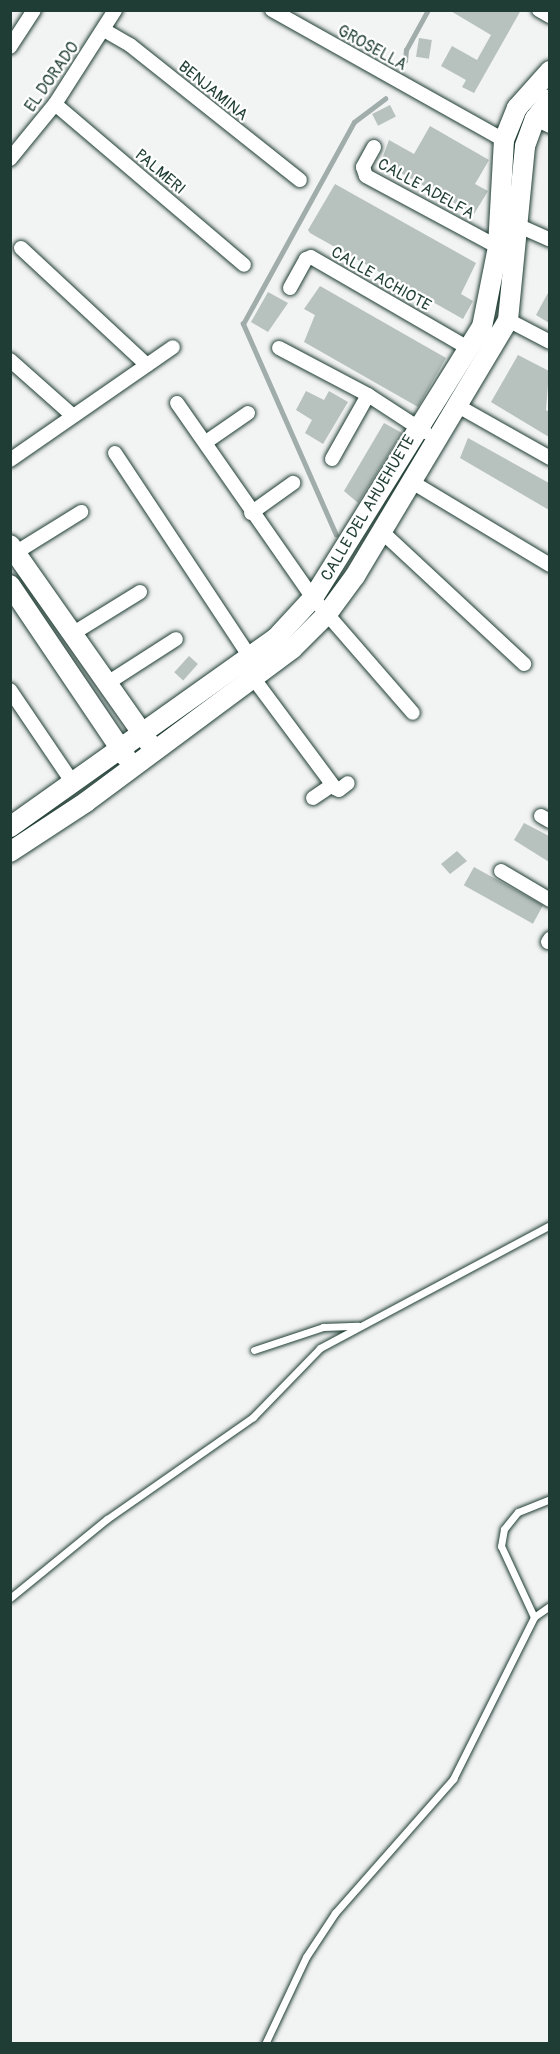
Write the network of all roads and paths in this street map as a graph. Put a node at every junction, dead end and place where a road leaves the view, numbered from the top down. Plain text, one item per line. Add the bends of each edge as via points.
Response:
1 (34, 10) edge
2 (115, 10) edge
3 (272, 10) edge
4 (539, 10) edge
5 (549, 16) edge
6 (104, 30) junction
7 (10, 47) edge
8 (549, 71) edge
9 (549, 99) edge
10 (54, 104) junction
11 (542, 123) edge
12 (504, 140) junction
13 (374, 147) dead end
14 (10, 159) edge
15 (300, 180) dead end
16 (517, 225) junction
17 (549, 240) edge
18 (21, 248) dead end
19 (498, 248) junction
20 (244, 265) dead end
21 (290, 288) dead end
22 (508, 320) junction
23 (549, 342) edge
24 (172, 347) dead end
25 (279, 348) dead end
26 (468, 348) junction
27 (10, 360) edge
28 (147, 365) junction
29 (368, 395) junction
30 (177, 403) dead end
31 (458, 406) junction
32 (248, 413) dead end
33 (73, 416) junction
34 (417, 426) junction
35 (436, 441) junction
36 (206, 442) junction
37 (115, 453) dead end
38 (549, 458) edge
39 (332, 459) dead end
40 (10, 460) edge
41 (412, 482) junction
42 (293, 483) dead end
43 (81, 512) dead end
44 (251, 513) junction
45 (380, 530) junction
46 (13, 549) edge
47 (549, 565) edge
48 (35, 583) junction
49 (14, 589) edge
50 (140, 592) dead end
51 (313, 598) junction
52 (327, 614) junction
53 (72, 634) junction
54 (176, 639) dead end
55 (250, 657) junction
56 (524, 664) dead end
57 (254, 679) junction
58 (106, 684) junction
59 (10, 690) edge
60 (413, 713) dead end
61 (141, 732) junction
62 (119, 749) junction
63 (155, 750) junction
64 (133, 766) junction
65 (73, 783) junction
66 (348, 783) dead end
67 (332, 784) junction
68 (314, 798) dead end
69 (10, 827) edge
70 (10, 852) edge
71 (501, 871) dead end
72 (549, 900) edge
73 (549, 1225) edge
74 (361, 1326) junction
75 (254, 1350) dead end
76 (549, 1499) edge
77 (10, 1598) edge
78 (549, 1606) edge
79 (534, 1617) junction
80 (265, 2043) edge

1 - 7 street
2 - 6 street, EL DORADO
3 - 12 street, GROSELLA
4 - 5 street
6 - 10 street, EL DORADO
6 - 15 street, BENJAMINA via 130,45
8 - 12 street, CALLE DEL AHUEHUETE via 518,108
9 - 11 street, CALLE DEL AHUEHUETE
10 - 14 street, EL DORADO
10 - 20 street, PALMERI
11 - 16 street, CALLE DEL AHUEHUETE via 525,146
12 - 19 street, CALLE DEL AHUEHUETE
13 - 19 street, CALLE ADELFA via 363,167 366,176
16 - 17 street
16 - 22 street, CALLE DEL AHUEHUETE
18 - 28 street
19 - 26 street, CALLE DEL AHUEHUETE via 482,327
21 - 26 street, CALLE ACHIOTE via 311,257
22 - 23 street
22 - 31 street, CALLE DEL AHUEHUETE
24 - 28 street
25 - 29 street
26 - 34 street, CALLE DEL AHUEHUETE
27 - 33 street
28 - 33 street
29 - 34 street
29 - 39 street
30 - 36 street
31 - 35 street, CALLE DEL AHUEHUETE
31 - 38 street
32 - 36 street
33 - 40 street
34 - 35 street
34 - 51 street, CALLE DEL AHUEHUETE via 365,519
35 - 41 street, CALLE DEL AHUEHUETE
36 - 44 street
37 - 55 street
41 - 45 street, CALLE DEL AHUEHUETE
41 - 47 street
42 - 44 street
43 - 46 street
44 - 51 street
45 - 52 street, CALLE DEL AHUEHUETE via 355,576
45 - 56 street
46 - 48 street
48 - 49 street
48 - 53 street
49 - 62 street
50 - 53 street
51 - 52 street
51 - 55 street, CALLE DEL AHUEHUETE via 288,628
52 - 57 street, CALLE DEL AHUEHUETE
52 - 60 street
53 - 58 street
54 - 58 street
55 - 61 street, CALLE DEL AHUEHUETE
57 - 63 street, CALLE DEL AHUEHUETE
57 - 67 street
58 - 61 street
59 - 65 street
61 - 62 street, CALLE DEL AHUEHUETE
61 - 63 street
62 - 64 street
62 - 65 street, CALLE DEL AHUEHUETE
63 - 64 street, CALLE DEL AHUEHUETE
64 - 70 street, CALLE DEL AHUEHUETE
65 - 69 street, CALLE DEL AHUEHUETE
66 - 67 street via 339,790
67 - 68 street
71 - 72 street
73 - 74 lane
74 - 75 lane via 323,1327
74 - 77 lane via 320,1348 252,1417 107,1519
76 - 79 lane via 518,1512 504,1529 501,1546
78 - 79 lane
79 - 80 lane via 453,1779 335,1913 306,1957

